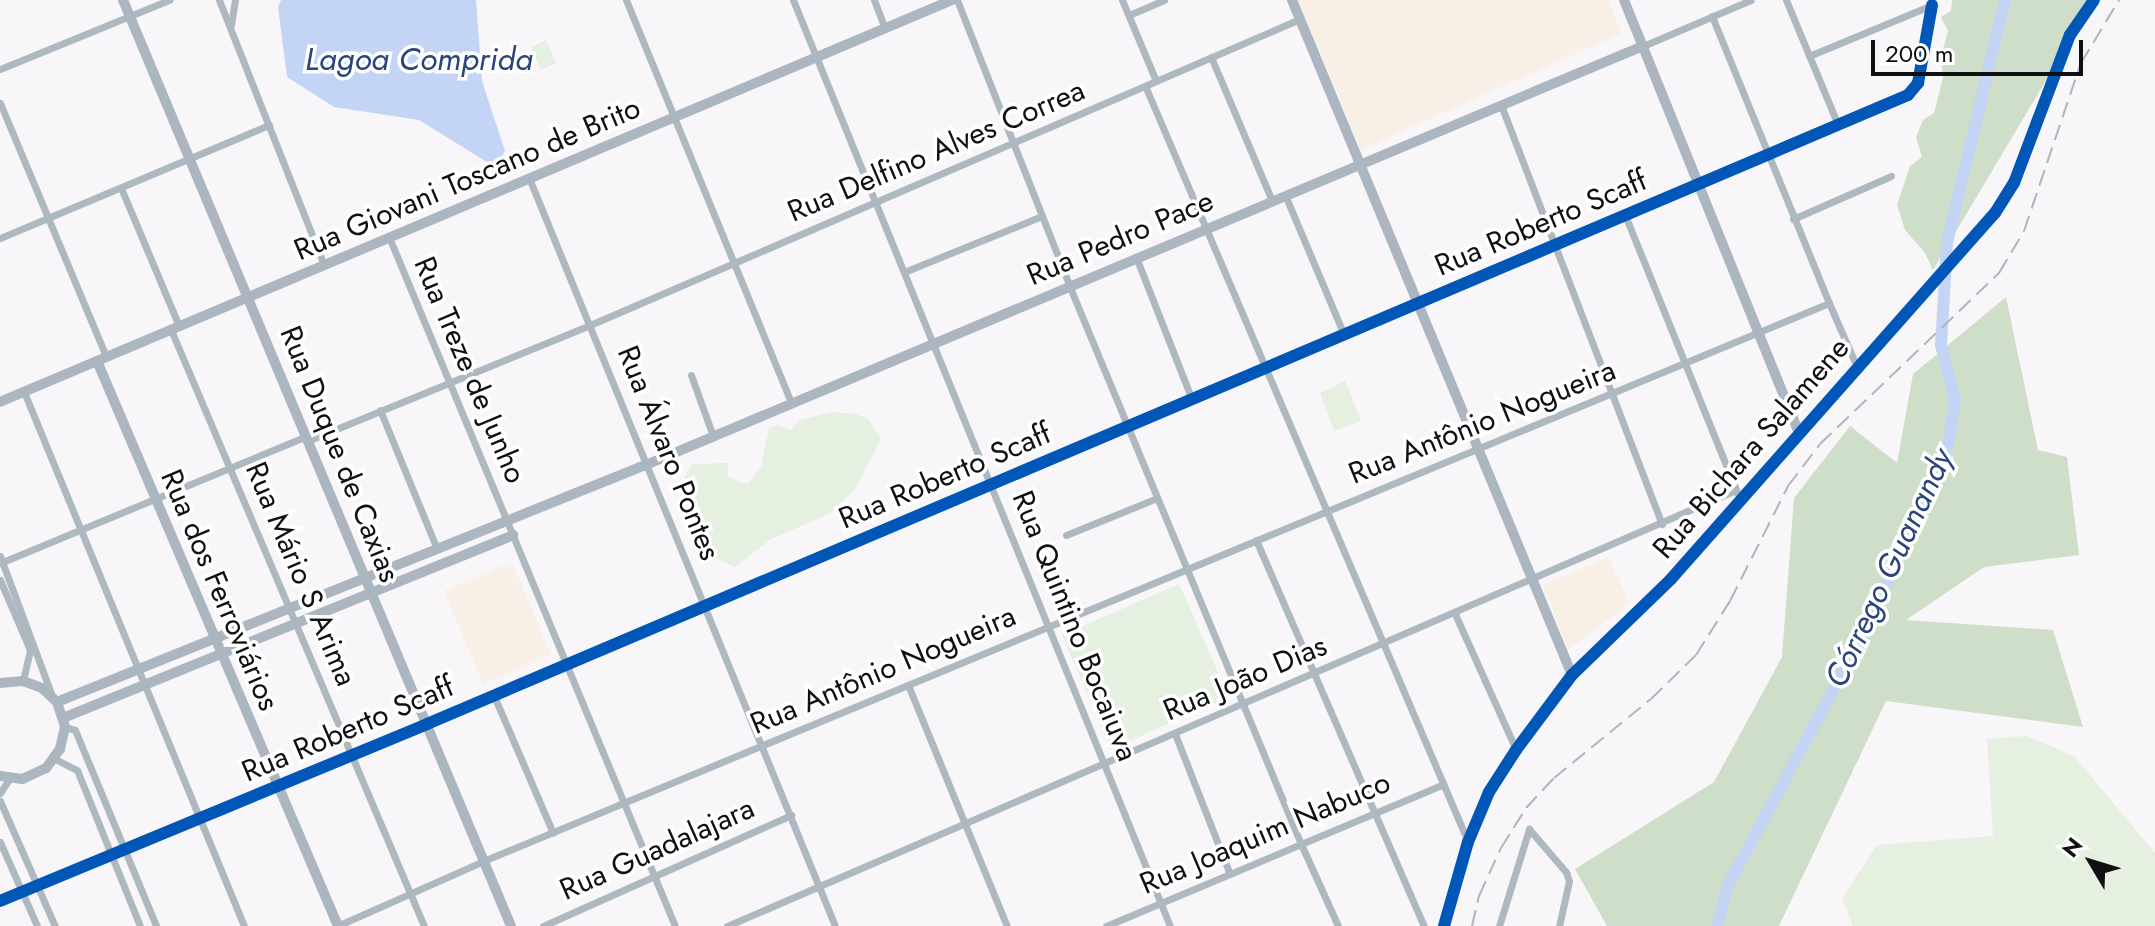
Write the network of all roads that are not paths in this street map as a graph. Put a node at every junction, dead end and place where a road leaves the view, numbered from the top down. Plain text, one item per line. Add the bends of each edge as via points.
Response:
1 (123, 0) edge
2 (169, 0) edge
3 (219, 0) edge
4 (235, 0) edge
5 (626, 0) edge
6 (793, 0) edge
7 (874, 0) edge
8 (954, 0) edge
9 (1122, 0) edge
10 (1164, 0) edge
11 (1292, 0) edge
12 (1624, 0) edge
13 (1751, 0) edge
14 (1786, 0) edge
15 (2094, 0) edge
16 (1932, 2) edge
17 (129, 14) junction
18 (1129, 15) junction
19 (1712, 16) junction
20 (1300, 19) junction
21 (231, 27) junction
22 (885, 28) junction
23 (1643, 46) junction
24 (1809, 56) junction
25 (816, 57) junction
26 (1211, 57) junction
27 (0, 69) edge
28 (1156, 81) junction
29 (1146, 88) junction
30 (0, 103) edge
31 (1501, 105) junction
32 (674, 117) junction
33 (269, 125) junction
34 (1838, 125) junction
35 (1014, 144) junction
36 (1766, 155) junction
37 (190, 159) junction
38 (1360, 163) junction
39 (1891, 176) dead end
40 (529, 178) junction
41 (1699, 184) junction
42 (121, 188) junction
43 (1285, 195) junction
44 (1272, 201) junction
45 (875, 202) junction
46 (1625, 215) junction
47 (1042, 216) junction
48 (48, 218) junction
49 (1793, 219) junction
50 (1206, 228) junction
51 (389, 237) junction
52 (0, 238) edge
53 (1553, 246) junction
54 (1136, 257) junction
55 (733, 262) junction
56 (324, 265) junction
57 (904, 272) junction
58 (1069, 285) junction
59 (249, 297) junction
60 (1419, 303) junction
61 (1829, 303) junction
62 (590, 325) junction
63 (175, 328) junction
64 (1759, 334) junction
65 (1344, 335) junction
66 (932, 343) junction
67 (102, 359) junction
68 (1686, 363) junction
69 (1857, 367) junction
70 (1265, 368) junction
71 (691, 375) dead end
72 (449, 381) junction
73 (24, 392) junction
74 (1614, 394) junction
75 (1192, 400) junction
76 (0, 402) edge
77 (791, 403) junction
78 (380, 410) junction
79 (1128, 427) junction
80 (1799, 433) junction
81 (713, 436) junction
82 (310, 437) junction
83 (1478, 450) junction
84 (648, 464) junction
85 (230, 468) junction
86 (990, 485) junction
87 (1738, 495) junction
88 (1157, 498) junction
89 (155, 499) junction
90 (1327, 511) junction
91 (507, 521) junction
92 (1662, 524) junction
93 (79, 530) junction
94 (513, 535) junction
95 (1066, 535) dead end
96 (1256, 540) junction
97 (437, 549) junction
98 (1, 560) edge
99 (1186, 569) junction
100 (365, 578) junction
101 (0, 580) edge
102 (1532, 581) junction
103 (371, 593) junction
104 (706, 606) junction
105 (290, 608) junction
106 (1455, 614) junction
107 (296, 623) junction
108 (1048, 627) junction
109 (215, 638) junction
110 (1383, 644) junction
111 (221, 654) junction
112 (565, 666) junction
113 (137, 670) junction
114 (1314, 674) junction
115 (1572, 675) junction
116 (23, 681) junction
117 (0, 683) edge
118 (908, 685) junction
119 (143, 686) junction
120 (494, 696) junction
121 (55, 700) junction
122 (1243, 705) junction
123 (64, 722) junction
124 (427, 724) junction
125 (1175, 734) junction
126 (764, 745) junction
127 (1516, 750) junction
128 (352, 755) junction
129 (55, 759) junction
130 (1104, 765) junction
131 (4, 778) edge
132 (1443, 784) junction
133 (277, 786) junction
134 (0, 793) edge
135 (0, 801) edge
136 (624, 804) junction
137 (1375, 813) junction
138 (791, 815) junction
139 (202, 818) junction
140 (966, 824) junction
141 (553, 833) junction
142 (0, 842) edge
143 (1468, 842) junction
144 (1301, 844) junction
145 (125, 850) junction
146 (112, 855) junction
147 (484, 861) junction
148 (1230, 874) junction
149 (655, 878) junction
150 (37, 886) junction
151 (819, 887) junction
152 (22, 892) junction
153 (411, 894) junction
154 (0, 901) edge
155 (1160, 903) junction
156 (37, 926) edge
157 (55, 926) edge
158 (140, 926) edge
159 (156, 926) edge
160 (244, 926) edge
161 (338, 926) edge
162 (424, 926) edge
163 (511, 926) edge
164 (543, 926) edge
165 (675, 926) edge
166 (727, 926) edge
167 (835, 926) edge
168 (1007, 926) edge
169 (1106, 926) edge
170 (1170, 926) edge
171 (1338, 926) edge
172 (1424, 926) edge
173 (1444, 926) edge
174 (1499, 926) edge
175 (1559, 926) edge

1 - 17 main road, Rua Duque de Caxias
2 - 17 street
3 - 21 street
4 - 21 street
5 - 32 street
6 - 25 street, Rua Quintino Bocaiuva
7 - 22 street
8 - 22 main road, Rua Giovani Toscano de Brito
8 - 35 street
9 - 18 street
10 - 18 street
11 - 20 main road
12 - 23 main road
13 - 19 street, Rua Pedro Pace
14 - 24 street
15 - 69 main road, Rua Bichara Salamene via 2070,35 2014,183 1995,213
16 - 24 street
16 - 34 street, Rua Roberto Scaff via 1918,83 1908,95
17 - 27 street
17 - 37 main road, Rua Duque de Caxias
18 - 28 street
19 - 23 street, Rua Pedro Pace
19 - 36 street
20 - 26 street, Rua Delfino Alves Correa
20 - 38 main road
21 - 33 street
22 - 25 main road, Rua Giovani Toscano de Brito
23 - 31 main road, Rua Pedro Pace
23 - 41 main road
24 - 34 street
25 - 32 main road, Rua Giovani Toscano de Brito
25 - 45 street, Rua Quintino Bocaiuva
26 - 28 street, Rua Delfino Alves Correa
26 - 44 street
28 - 29 street, Rua Delfino Alves Correa
29 - 35 street, Rua Delfino Alves Correa
29 - 50 street
30 - 48 street, Rua dos Ferroviários
31 - 38 main road, Rua Pedro Pace
31 - 53 street
32 - 40 main road, Rua Giovani Toscano de Brito
32 - 55 street
33 - 37 street
33 - 56 street
34 - 36 street, Rua Roberto Scaff
35 - 45 street, Rua Delfino Alves Correa
35 - 47 street
36 - 41 street, Rua Roberto Scaff
36 - 49 street
37 - 42 street
37 - 59 main road, Rua Duque de Caxias
38 - 43 main road, Rua Pedro Pace
38 - 60 main road
39 - 49 street
40 - 51 main road, Rua Giovani Toscano de Brito
40 - 62 street, Rua Álvaro Pontes
41 - 46 street, Rua Roberto Scaff
41 - 64 main road
42 - 48 street
42 - 63 street, Rua Mário S Arima
43 - 44 main road, Rua Pedro Pace
43 - 65 street
44 - 50 main road, Rua Pedro Pace
45 - 55 street, Rua Delfino Alves Correa
45 - 57 street, Rua Quintino Bocaiuva
46 - 53 street, Rua Roberto Scaff
46 - 68 street
47 - 57 street
47 - 58 street
48 - 52 street
48 - 67 street, Rua dos Ferroviários
49 - 61 street
50 - 54 main road, Rua Pedro Pace
50 - 70 street
51 - 56 main road, Rua Giovani Toscano de Brito
51 - 72 street, Rua Treze de Junho
53 - 60 street, Rua Roberto Scaff
53 - 74 street
54 - 58 main road, Rua Pedro Pace
54 - 75 street
55 - 62 street, Rua Delfino Alves Correa
55 - 77 street
56 - 59 main road, Rua Giovani Toscano de Brito
57 - 66 street, Rua Quintino Bocaiuva
58 - 66 main road, Rua Pedro Pace
58 - 79 street
59 - 63 main road, Rua Giovani Toscano de Brito
59 - 82 main road, Rua Duque de Caxias
60 - 65 street, Rua Roberto Scaff
60 - 83 main road
61 - 64 street, Rua Antônio Nogueira
61 - 69 street
62 - 72 street, Rua Delfino Alves Correa
62 - 84 street, Rua Álvaro Pontes
63 - 67 main road, Rua Giovani Toscano de Brito
63 - 85 street, Rua Mário S Arima
64 - 68 street, Rua Antônio Nogueira
64 - 80 main road
65 - 70 street, Rua Roberto Scaff
66 - 77 main road, Rua Pedro Pace
66 - 86 street, Rua Quintino Bocaiuva
67 - 73 main road, Rua Giovani Toscano de Brito
67 - 89 main road, Rua dos Ferroviários
68 - 74 street, Rua Antônio Nogueira
68 - 87 street
69 - 80 main road, Rua Bichara Salamene
70 - 75 street, Rua Roberto Scaff
70 - 90 street
71 - 81 street
72 - 78 street, Rua Delfino Alves Correa
72 - 91 street, Rua Treze de Junho
73 - 76 main road, Rua Giovani Toscano de Brito
73 - 93 street
74 - 83 street, Rua Antônio Nogueira
74 - 92 street
75 - 79 street, Rua Roberto Scaff
77 - 81 main road, Rua Pedro Pace
78 - 82 street, Rua Delfino Alves Correa
78 - 97 street
79 - 86 street, Rua Roberto Scaff
79 - 88 street
80 - 87 main road, Rua Bichara Salamene
81 - 84 main road, Rua Pedro Pace
82 - 85 street, Rua Delfino Alves Correa
82 - 100 main road, Rua Duque de Caxias
83 - 90 street, Rua Antônio Nogueira
83 - 102 main road
84 - 91 main road, Rua Pedro Pace
84 - 104 street, Rua Álvaro Pontes
85 - 89 street, Rua Delfino Alves Correa
85 - 105 street, Rua Mário S Arima
86 - 104 street, Rua Roberto Scaff
86 - 108 street, Rua Quintino Bocaiuva
87 - 92 street, Rua João Dias
87 - 115 main road, Rua Bichara Salamene via 1671,579
88 - 95 street
88 - 99 street
89 - 93 street, Rua Delfino Alves Correa
89 - 109 main road, Rua dos Ferroviários
90 - 96 street, Rua Antônio Nogueira
90 - 110 street
91 - 94 street, Rua Treze de Junho
91 - 97 main road, Rua Pedro Pace
92 - 102 street, Rua João Dias
93 - 98 street, Rua Delfino Alves Correa
93 - 113 street
94 - 103 main road
94 - 112 street
96 - 99 street, Rua Antônio Nogueira
96 - 114 street
97 - 100 main road, Rua Pedro Pace
98 - 121 street
99 - 108 street, Rua Antônio Nogueira
99 - 122 street
100 - 103 main road, Rua Duque de Caxias
100 - 105 main road, Rua Pedro Pace
101 - 116 street via 30,650
102 - 106 street, Rua João Dias
102 - 115 main road
103 - 107 main road
103 - 124 main road, Rua Duque de Caxias
104 - 112 street, Rua Roberto Scaff
104 - 126 street, Rua Álvaro Pontes
105 - 107 street, Rua Mário S Arima
105 - 109 main road, Rua Pedro Pace
106 - 110 street, Rua João Dias
106 - 127 street
107 - 111 main road
107 - 128 street, Rua Mário S Arima
108 - 118 street, Rua Antônio Nogueira
108 - 130 street, Rua Quintino Bocaiuva
109 - 111 main road, Rua dos Ferroviários
109 - 113 main road, Rua Pedro Pace
110 - 114 street, Rua João Dias
110 - 132 street
111 - 119 main road
111 - 133 main road, Rua dos Ferroviários
112 - 120 street, Rua Roberto Scaff
112 - 136 street
113 - 119 street
113 - 121 main road, Rua Pedro Pace
114 - 122 street, Rua João Dias
114 - 137 street
115 - 127 main road, Rua Bichara Salamene
116 - 117 main road
116 - 121 main road
118 - 126 street, Rua Antônio Nogueira
118 - 140 street
119 - 123 main road
119 - 139 street
120 - 124 street, Rua Roberto Scaff
120 - 141 street
121 - 123 main road
122 - 125 street, Rua João Dias
122 - 144 street
123 - 129 main road
123 - 145 street via 75,730
124 - 128 street, Rua Roberto Scaff
124 - 147 main road, Rua Duque de Caxias
125 - 130 street, Rua João Dias
125 - 148 street
126 - 136 street, Rua Antônio Nogueira
126 - 138 street, Rua Álvaro Pontes
127 - 143 main road, Rua Bichara Salamene via 1489,792
128 - 133 street, Rua Roberto Scaff
128 - 153 street, Rua Mário S Arima
129 - 131 main road via 34,775
129 - 146 street via 77,770
130 - 140 street, Rua João Dias
130 - 155 street, Rua Quintino Bocaiuva
131 - 134 street
132 - 137 street, Rua Joaquim Nabuco
132 - 143 street
133 - 139 street, Rua Roberto Scaff
133 - 161 main road, Rua dos Ferroviários
135 - 150 street
136 - 141 street, Rua Antônio Nogueira
136 - 149 street
137 - 144 street, Rua Joaquim Nabuco
137 - 172 street
138 - 149 street, Rua Guadalajara
138 - 151 street, Rua Álvaro Pontes
139 - 145 street, Rua Roberto Scaff
139 - 160 street
140 - 151 street, Rua João Dias
140 - 168 street
141 - 147 street, Rua Antônio Nogueira
142 - 152 street
143 - 173 main road, Rua Bichara Salamene
144 - 148 street, Rua Joaquim Nabuco
144 - 171 street
145 - 146 street, Rua Roberto Scaff
145 - 159 street
146 - 150 street, Rua Roberto Scaff
146 - 158 street
147 - 153 street, Rua Antônio Nogueira
147 - 163 main road, Rua Duque de Caxias
148 - 155 street, Rua Joaquim Nabuco
149 - 164 street, Rua Guadalajara
149 - 165 street
150 - 152 street, Rua Roberto Scaff
150 - 157 street
151 - 166 street, Rua João Dias
151 - 167 street, Rua Álvaro Pontes
152 - 154 street, Rua Roberto Scaff
152 - 156 street
153 - 161 street, Rua Antônio Nogueira
153 - 162 street, Rua Mário S Arima
155 - 169 street, Rua Joaquim Nabuco
155 - 170 street, Rua Quintino Bocaiuva
174 - 175 street via 1529,829 1569,881

